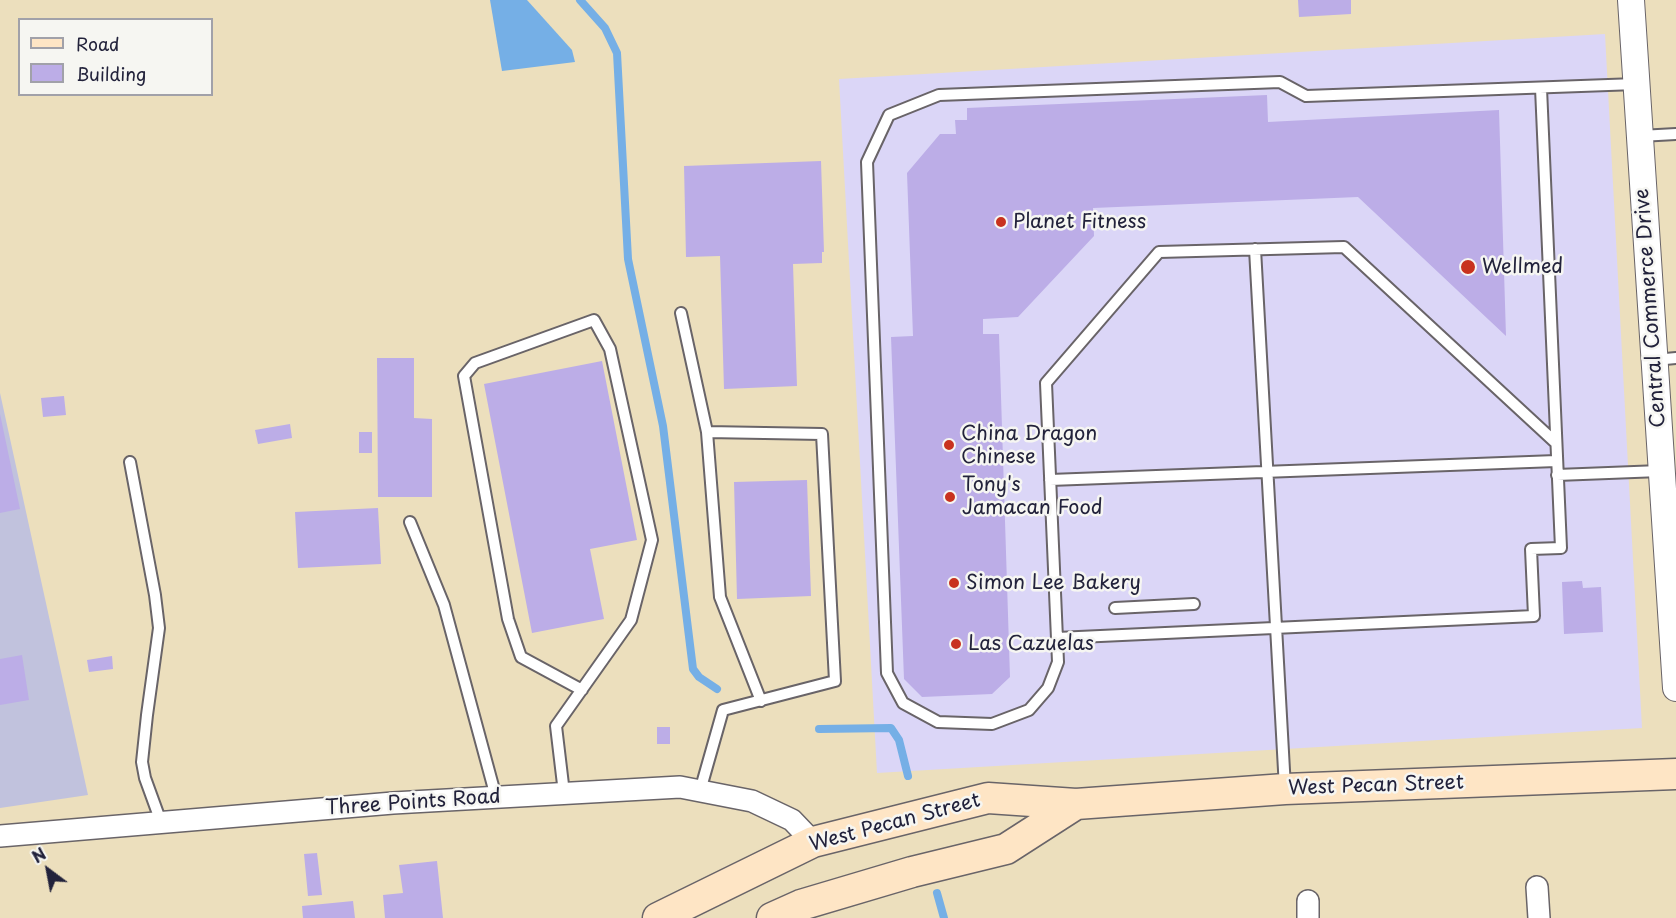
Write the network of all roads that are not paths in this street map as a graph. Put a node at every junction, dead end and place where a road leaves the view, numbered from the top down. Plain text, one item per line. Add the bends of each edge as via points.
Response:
1 (1631, 0) edge
2 (1636, 84) junction
3 (1541, 88) junction
4 (1676, 134) edge
5 (1640, 136) junction
6 (1255, 249) junction
7 (681, 313) dead end
8 (1665, 359) edge
9 (708, 432) junction
10 (1555, 441) junction
11 (1556, 461) junction
12 (130, 462) dead end
13 (1267, 471) junction
14 (1660, 471) junction
15 (1557, 476) junction
16 (1050, 480) junction
17 (410, 522) dead end
18 (1194, 604) dead end
19 (1114, 608) dead end
20 (1276, 628) junction
21 (1057, 638) junction
22 (1676, 688) edge
23 (582, 690) junction
24 (761, 700) junction
25 (1676, 774) edge
26 (1285, 789) junction
27 (700, 791) junction
28 (564, 793) junction
29 (496, 797) junction
30 (1076, 804) junction
31 (160, 822) junction
32 (0, 836) edge
33 (813, 842) junction
34 (1538, 887) dead end
35 (658, 918) edge
36 (772, 918) edge
37 (1539, 918) edge

1 - 2 street, Central Commerce Drive
2 - 3 lane
2 - 5 street, Central Commerce Drive
3 - 10 lane
3 - 21 lane via 1306,96 1280,82 939,95 889,115 867,162 887,673 903,703 938,722 992,724 1029,710 1048,688 1058,662
4 - 5 lane
5 - 8 street, Central Commerce Drive
6 - 10 lane via 1344,247
6 - 13 lane
6 - 16 lane via 1159,252 1046,383
7 - 9 lane
8 - 14 street, Central Commerce Drive
9 - 24 lane via 720,597
9 - 24 lane via 822,434 835,681
10 - 11 lane
11 - 13 lane
11 - 15 lane
12 - 31 lane via 159,628 142,762
13 - 16 lane
13 - 20 lane
14 - 15 lane
14 - 22 street, Central Commerce Drive
15 - 20 lane via 1561,548 1531,549 1534,616
16 - 21 lane
17 - 29 lane via 444,605
18 - 19 lane
20 - 21 lane
20 - 26 lane
23 - 23 lane via 631,620 652,540 610,349 594,320 475,363 464,376 508,619 521,657
23 - 28 lane via 556,726
24 - 27 lane via 723,710
25 - 26 main road, West Pecan Street
26 - 30 main road, West Pecan Street
27 - 28 street, Three Points Road via 680,787
27 - 33 street, Three Points Road via 752,801 792,820
28 - 29 street, Three Points Road
29 - 31 street, Three Points Road
30 - 33 main road, West Pecan Street via 988,798
30 - 36 main road, West Pecan Street via 1006,849 912,872 801,905
31 - 32 street, Three Points Road
33 - 35 main road, West Pecan Street
34 - 37 street

